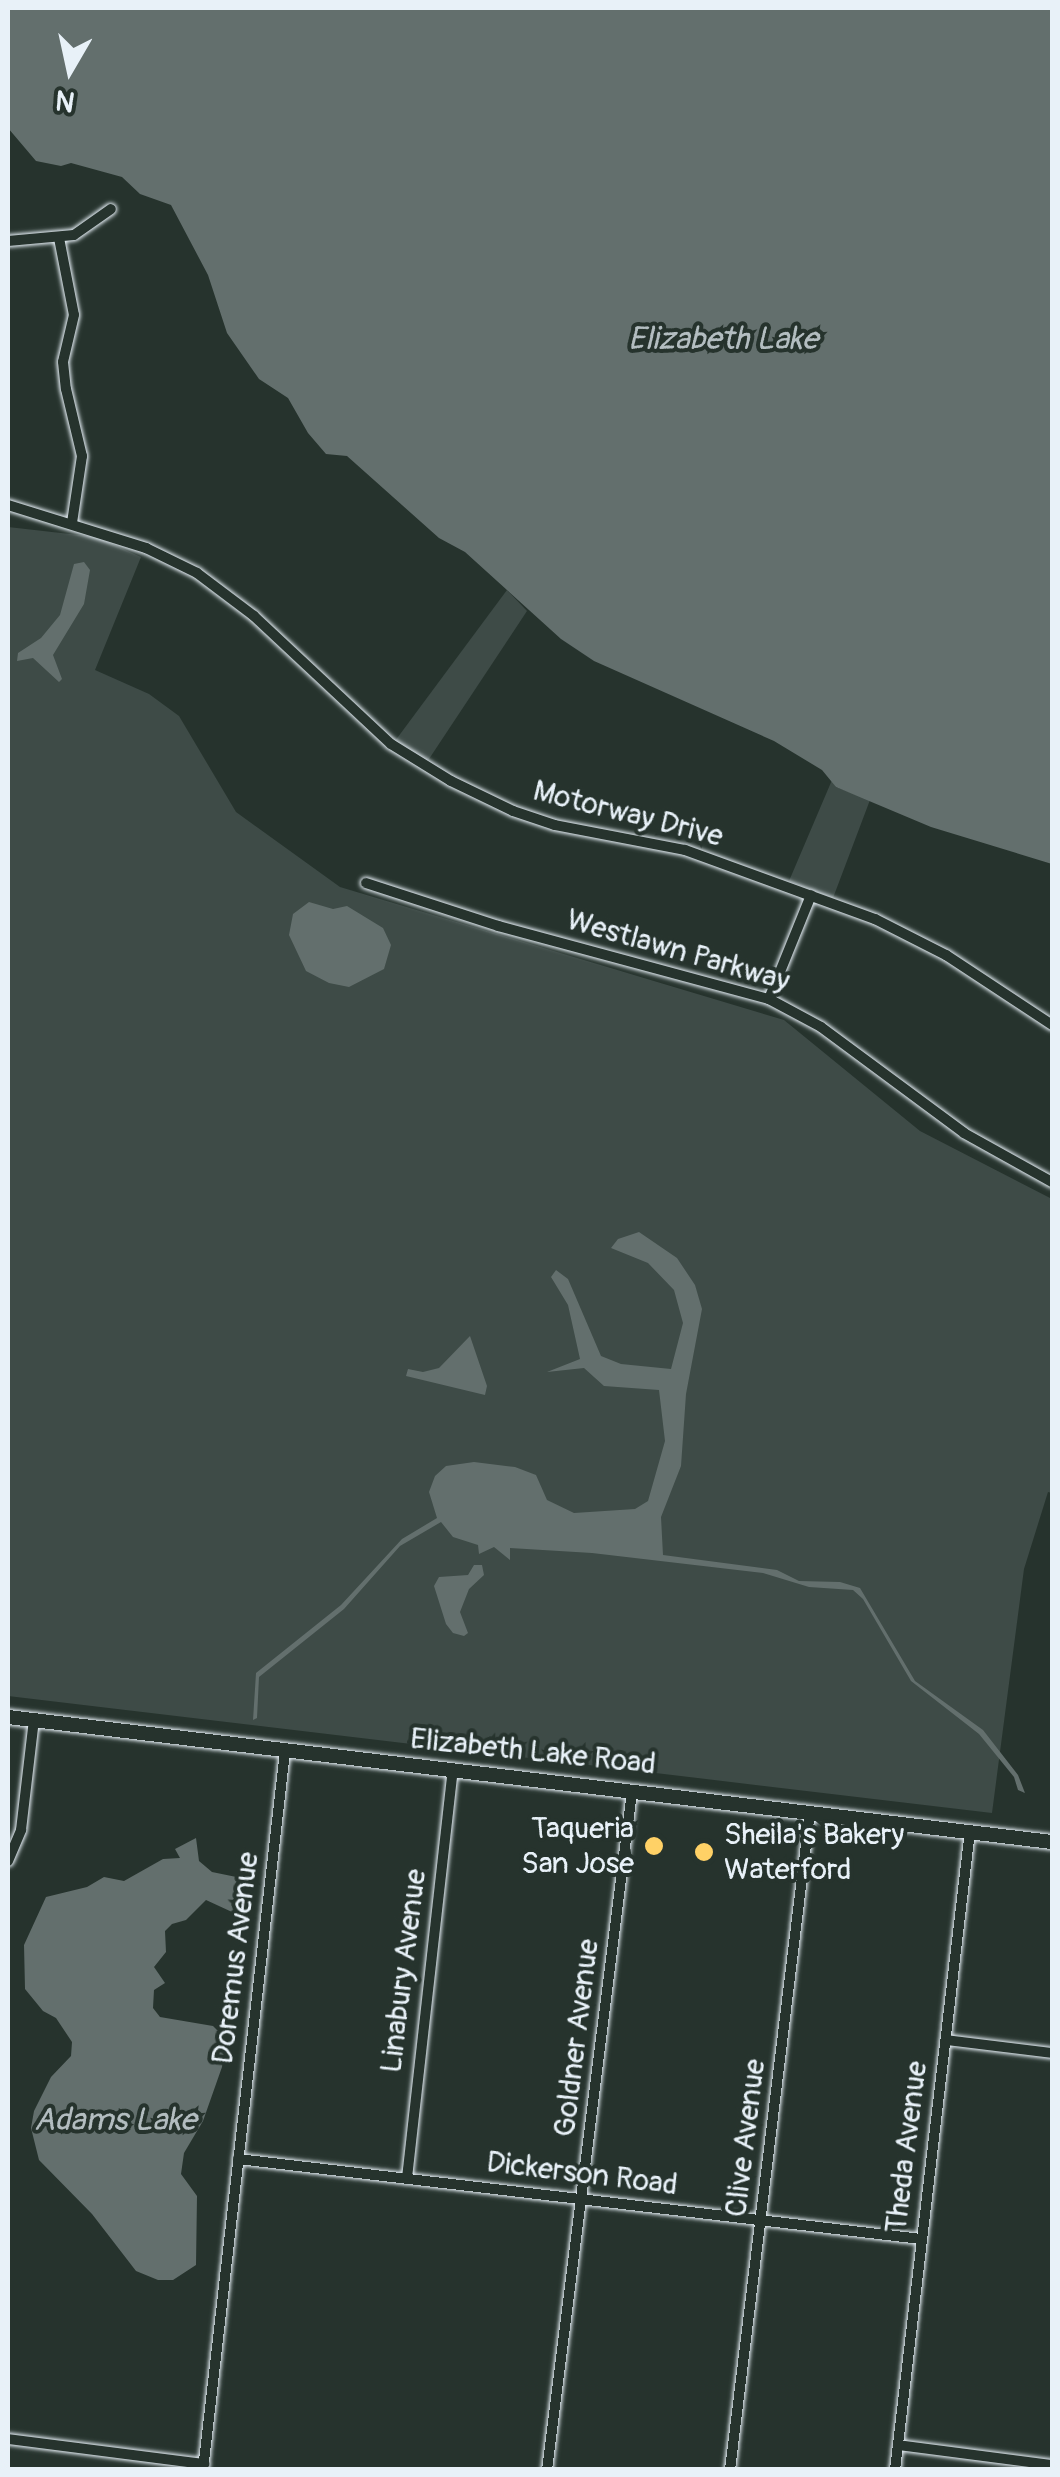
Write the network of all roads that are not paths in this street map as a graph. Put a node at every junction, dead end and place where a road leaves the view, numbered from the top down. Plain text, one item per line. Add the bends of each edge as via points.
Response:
1 (112, 210) dead end
2 (60, 238) junction
3 (8, 241) edge
4 (8, 505) edge
5 (72, 524) junction
6 (366, 884) dead end
7 (811, 895) junction
8 (769, 998) junction
9 (1052, 1025) edge
10 (1052, 1182) edge
11 (8, 1717) edge
12 (34, 1720) junction
13 (285, 1750) junction
14 (453, 1771) junction
15 (632, 1790) junction
16 (810, 1812) junction
17 (970, 1832) junction
18 (1052, 1842) edge
19 (8, 1861) edge
20 (946, 2040) junction
21 (1052, 2053) edge
22 (238, 2160) junction
23 (407, 2178) junction
24 (584, 2200) junction
25 (762, 2221) junction
26 (921, 2239) junction
27 (8, 2439) edge
28 (898, 2445) junction
29 (1052, 2465) edge
30 (204, 2467) edge
31 (547, 2470) edge
32 (730, 2470) edge
33 (895, 2470) edge

1 - 2 street
2 - 3 street
2 - 5 street via 74,316 63,362 82,456
4 - 5 street, Motorway Drive
5 - 7 street, Motorway Drive via 146,548 220,588 391,744 450,780 541,820 685,850
6 - 8 street, Westlawn Parkway
7 - 8 street
7 - 9 street, Motorway Drive via 946,956
8 - 10 street, Westlawn Parkway via 964,1132
11 - 12 main road, Elizabeth Lake Road
12 - 13 main road, Elizabeth Lake Road
12 - 19 street via 21,1830
13 - 14 main road, Elizabeth Lake Road
13 - 22 street, Doremus Avenue
14 - 15 main road, Elizabeth Lake Road
14 - 23 street, Linabury Avenue
15 - 16 main road, Elizabeth Lake Road
15 - 24 street, Goldner Avenue
16 - 17 main road, Elizabeth Lake Road
16 - 25 street, Clive Avenue
17 - 18 main road, Elizabeth Lake Road
17 - 20 street, Theda Avenue
20 - 21 street
20 - 26 street, Theda Avenue
22 - 23 street, Dickerson Road
22 - 30 street, Doremus Avenue
23 - 24 street, Dickerson Road
24 - 25 street, Dickerson Road
24 - 31 street, Goldner Avenue
25 - 26 street, Dickerson Road
25 - 32 street, Clive Avenue
26 - 28 street, Theda Avenue
27 - 30 street
28 - 29 street
28 - 33 street, Theda Avenue

